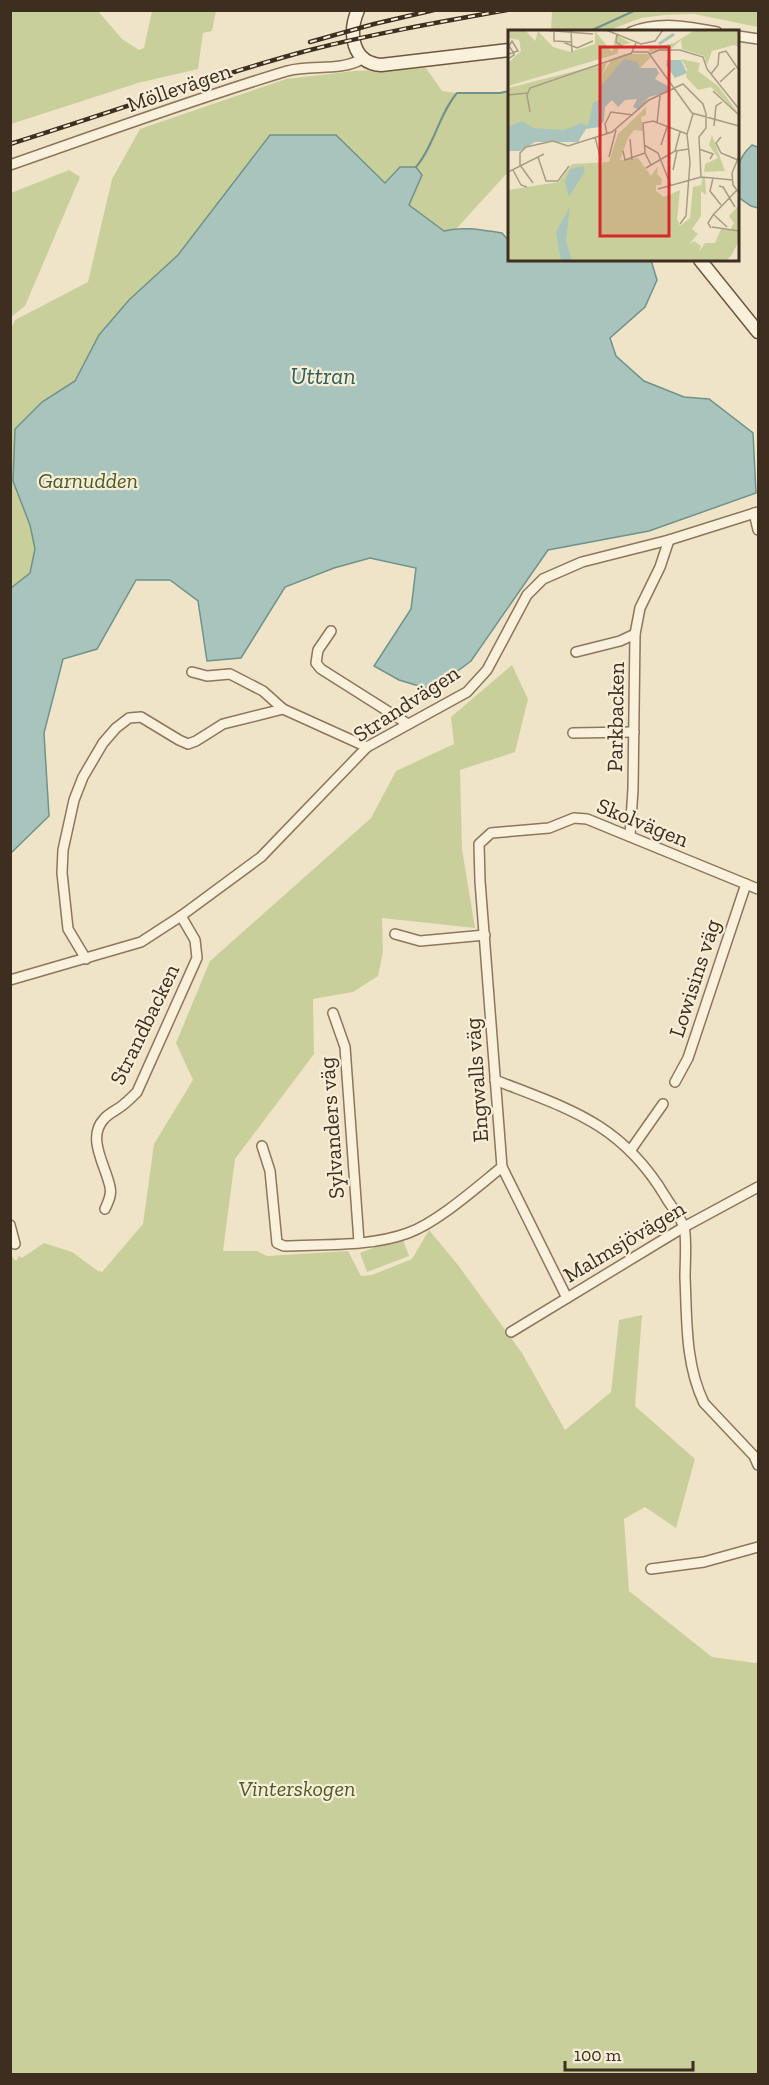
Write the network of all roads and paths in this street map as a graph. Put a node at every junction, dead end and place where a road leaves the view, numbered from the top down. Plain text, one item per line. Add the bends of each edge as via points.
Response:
1 (358, 10) edge
2 (638, 30) edge
3 (704, 30) edge
4 (739, 36) edge
5 (759, 39) edge
6 (508, 50) edge
7 (362, 59) junction
8 (10, 165) edge
9 (701, 261) edge
10 (759, 332) edge
11 (756, 512) edge
12 (759, 530) edge
13 (669, 540) junction
14 (331, 631) dead end
15 (635, 634) junction
16 (576, 652) dead end
17 (192, 672) dead end
18 (283, 709) junction
19 (408, 724) junction
20 (634, 732) junction
21 (573, 733) dead end
22 (368, 747) junction
23 (630, 836) junction
24 (479, 844) joint
25 (746, 884) junction
26 (759, 889) edge
27 (181, 916) junction
28 (395, 934) dead end
29 (485, 935) junction
30 (86, 959) junction
31 (10, 980) edge
32 (333, 1013) dead end
33 (495, 1080) junction
34 (675, 1082) dead end
35 (663, 1104) dead end
36 (262, 1146) dead end
37 (630, 1151) junction
38 (502, 1167) junction
39 (759, 1187) edge
40 (105, 1209) dead end
41 (10, 1225) edge
42 (684, 1227) junction
43 (358, 1242) junction
44 (15, 1244) dead end
45 (567, 1298) junction
46 (510, 1332) dead end
47 (759, 1466) edge
48 (759, 1547) edge
49 (651, 1569) dead end

1 - 7 street via 352,35
2 - 3 street via 671,25
4 - 5 street
6 - 7 street via 381,65
7 - 8 street, Möllevägen via 341,67 291,70
9 - 10 street
11 - 12 street
11 - 13 street, Strandvägen
13 - 15 street, Parkbacken via 640,608
13 - 19 street, Strandvägen via 582,562 543,579 527,595 487,670 467,692
14 - 19 street via 318,650 316,663
15 - 16 street, Parkbacken
15 - 20 street, Parkbacken
17 - 18 street via 207,676 230,674 263,691
18 - 22 street
18 - 30 street via 223,724 188,744 141,717 129,718 103,743 74,800 63,850 68,929
19 - 22 street, Strandvägen
20 - 21 street
20 - 23 street, Parkbacken
22 - 27 street, Strandvägen via 261,857
23 - 24 street, Skolvägen via 580,818 549,828 491,833
23 - 25 street, Skolvägen
24 - 29 street, Engwalls väg
25 - 26 street, Skolvägen
25 - 34 street, Lowisins väg via 688,1058
27 - 30 street, Strandvägen via 141,942
27 - 40 street, Strandbacken via 195,940 197,958 137,1092 98,1127 99,1153 111,1188
28 - 29 street via 420,941
29 - 33 street, Engwalls väg
30 - 31 street, Strandvägen
32 - 43 street, Sylvanders väg via 345,1047
33 - 37 street via 566,1107 597,1124
33 - 38 street, Engwalls väg
35 - 37 street
36 - 43 street via 270,1171 277,1243 284,1246
37 - 42 street via 650,1172
38 - 43 street via 410,1233
38 - 45 street, Engwalls väg
39 - 42 street, Malmsjövägen
41 - 44 street
42 - 45 street, Malmsjövägen
42 - 47 street via 687,1336 695,1383 704,1403
45 - 46 street, Malmsjövägen
48 - 49 street via 704,1562

